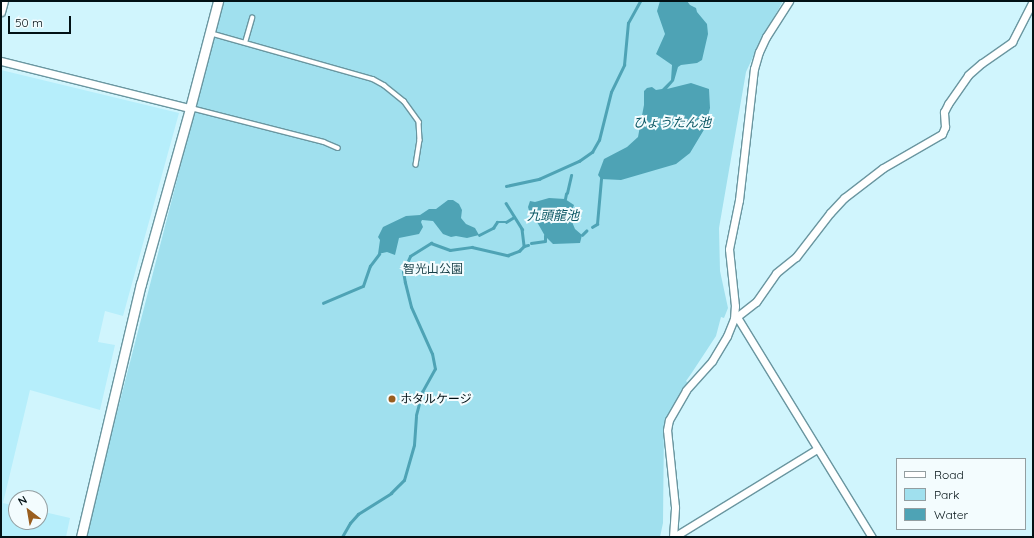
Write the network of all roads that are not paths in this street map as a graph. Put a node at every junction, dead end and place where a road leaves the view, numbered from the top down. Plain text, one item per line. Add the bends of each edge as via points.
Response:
1 (4, 1) edge
2 (218, 1) edge
3 (789, 1) edge
4 (1033, 1) edge
5 (1, 12) edge
6 (252, 18) dead end
7 (210, 33) junction
8 (245, 43) junction
9 (1, 61) edge
10 (190, 108) junction
11 (338, 148) dead end
12 (416, 165) dead end
13 (735, 318) junction
14 (817, 449) junction
15 (81, 537) edge
16 (673, 537) edge
17 (872, 537) edge

1 - 5 street
2 - 7 street
3 - 13 street via 766,37 754,69 739,200 729,249
4 - 13 street via 1012,42 968,75 948,104 944,112 945,127 942,134 883,168 844,198 796,257 776,273 756,302
6 - 8 lane
7 - 8 lane
7 - 10 street
8 - 12 lane via 373,80 393,91 404,101 419,122 420,140
9 - 10 street
10 - 11 lane via 324,142
10 - 15 street via 141,284
13 - 14 street
13 - 16 street via 712,361 686,390 669,420 667,440 675,507
14 - 16 street
14 - 17 street

